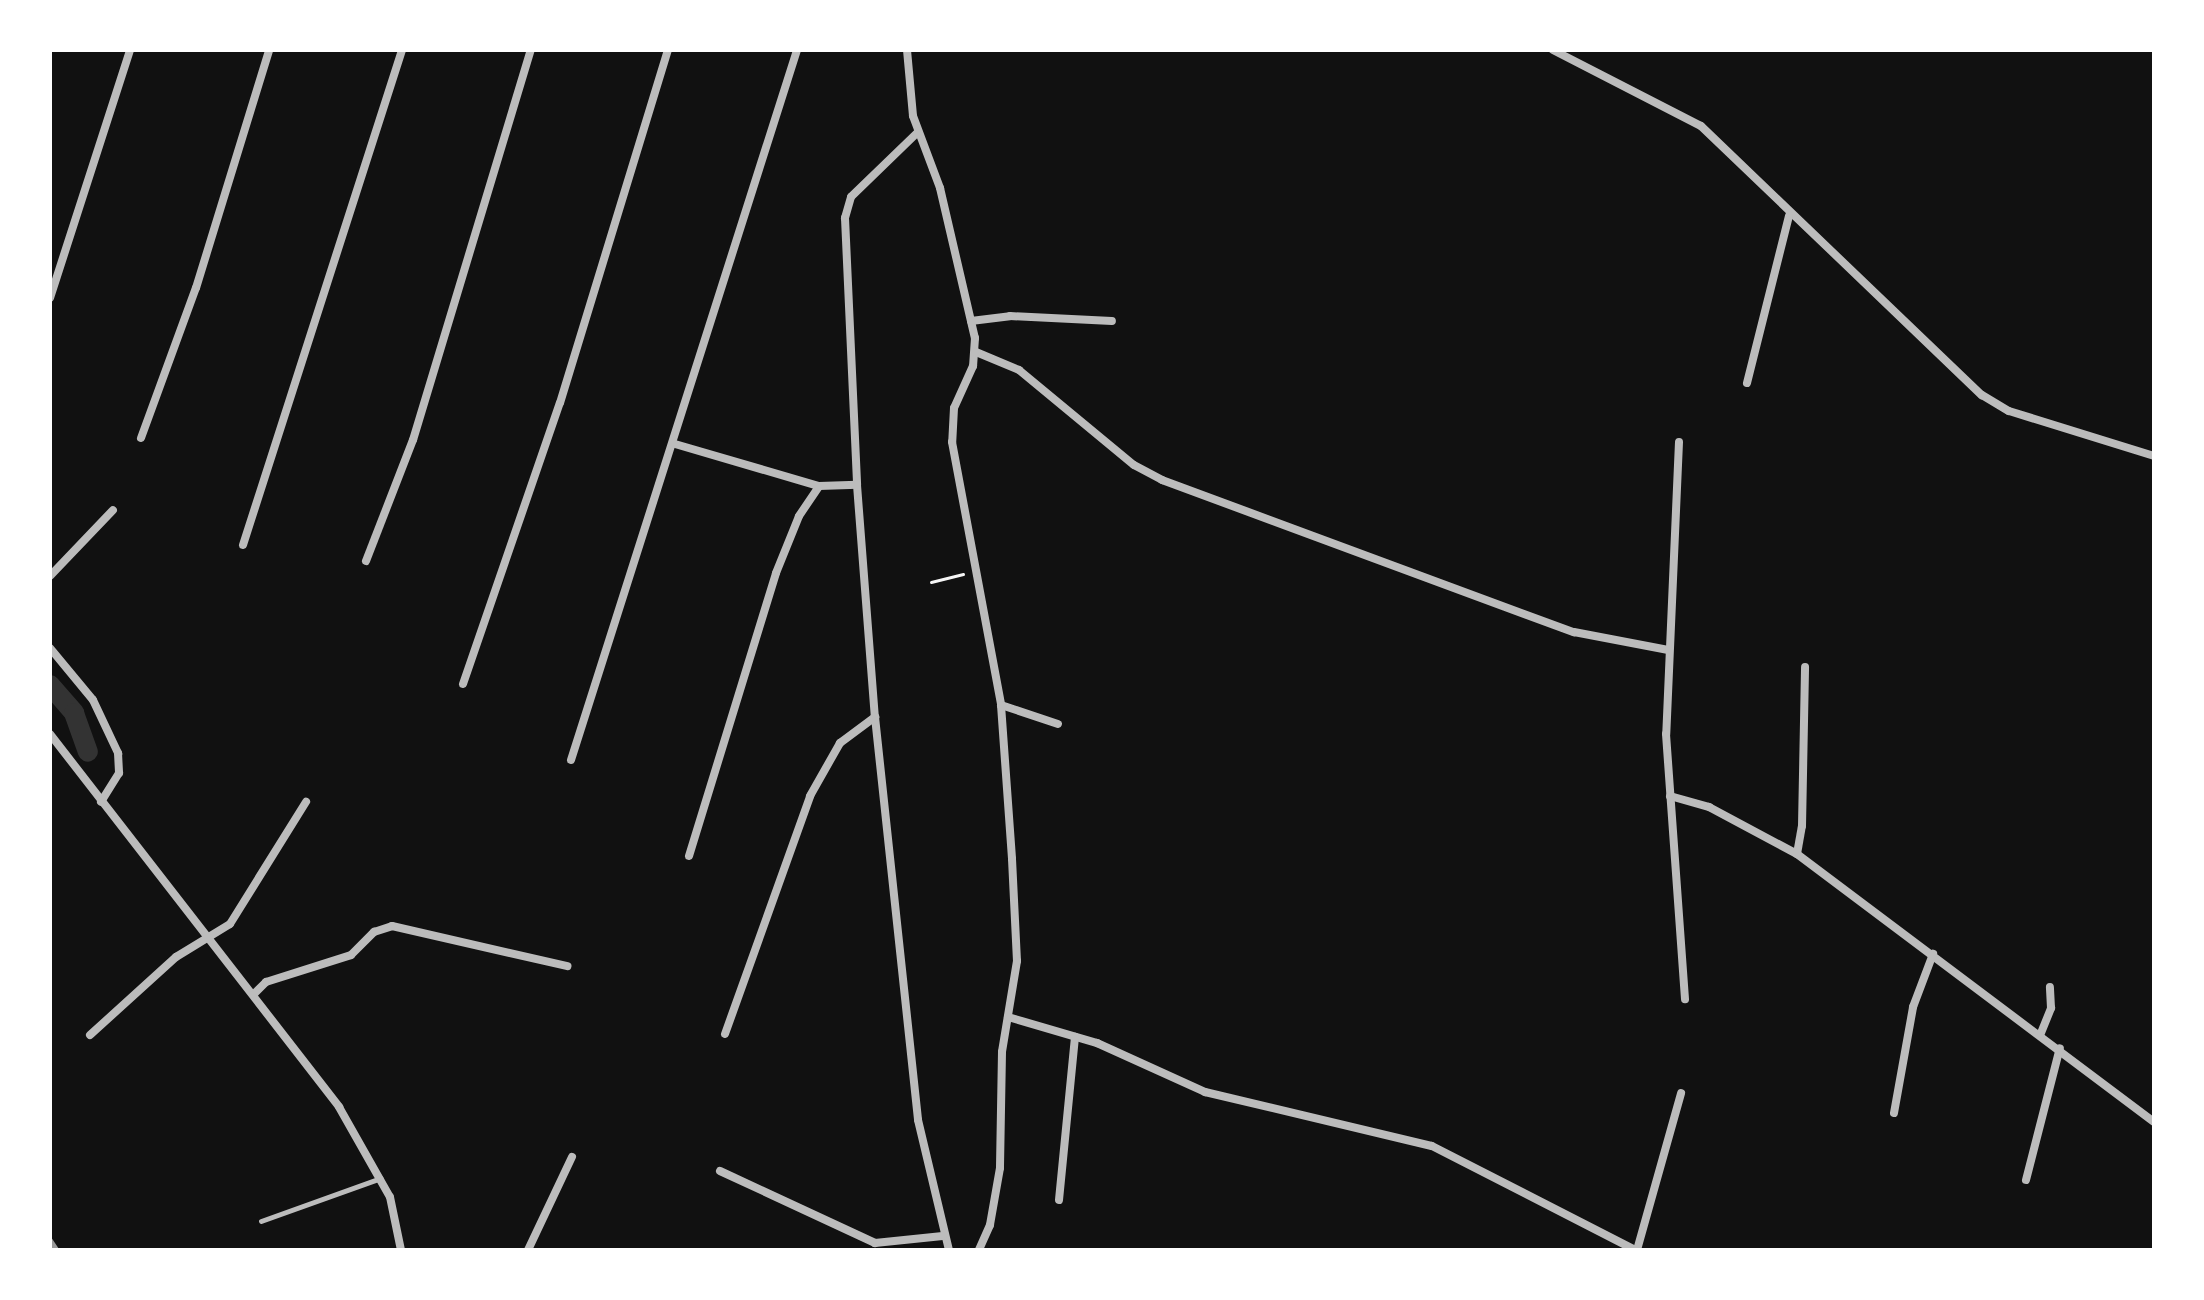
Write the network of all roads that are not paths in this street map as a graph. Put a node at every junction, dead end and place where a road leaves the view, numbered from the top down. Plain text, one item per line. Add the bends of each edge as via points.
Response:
1 (130, 50) edge
2 (269, 50) edge
3 (402, 50) edge
4 (531, 50) edge
5 (668, 50) edge
6 (797, 50) edge
7 (907, 50) edge
8 (1553, 50) edge
9 (918, 132) junction
10 (1789, 216) junction
11 (50, 298) edge
12 (971, 321) junction
13 (1112, 321) dead end
14 (976, 352) junction
15 (1747, 383) dead end
16 (141, 438) dead end
17 (1679, 442) dead end
18 (675, 444) junction
19 (2154, 456) edge
20 (857, 485) junction
21 (819, 486) junction
22 (113, 510) dead end
23 (243, 545) dead end
24 (366, 561) dead end
25 (50, 576) edge
26 (50, 648) edge
27 (1668, 650) junction
28 (1805, 667) dead end
29 (463, 684) dead end
30 (1001, 705) junction
31 (875, 717) junction
32 (1058, 724) dead end
33 (50, 734) edge
34 (571, 760) dead end
35 (1670, 796) junction
36 (101, 802) junction
37 (306, 802) dead end
38 (1797, 854) junction
39 (689, 856) dead end
40 (210, 938) junction
41 (1933, 954) junction
42 (567, 966) dead end
43 (2050, 987) dead end
44 (254, 994) junction
45 (1685, 999) dead end
46 (1008, 1017) junction
47 (2041, 1033) junction
48 (725, 1034) dead end
49 (90, 1035) dead end
50 (1075, 1037) junction
51 (2060, 1048) junction
52 (1681, 1093) dead end
53 (1894, 1113) dead end
54 (2154, 1122) edge
55 (572, 1157) dead end
56 (720, 1171) dead end
57 (382, 1178) junction
58 (2026, 1180) dead end
59 (1059, 1200) dead end
60 (261, 1221) dead end
61 (943, 1236) junction
62 (401, 1250) edge
63 (528, 1250) edge
64 (949, 1250) edge
65 (979, 1250) edge
66 (1636, 1250) edge

1 - 11 street
2 - 16 street via 196,288
3 - 23 street
4 - 24 street via 413,440
5 - 29 street via 560,403
6 - 18 street
7 - 9 street via 910,103
8 - 10 street via 1701,126
9 - 12 street via 942,197
9 - 20 street via 851,197 846,209
10 - 15 street
10 - 19 street via 1982,395 2009,411
12 - 13 street via 1000,316
12 - 14 street
14 - 27 street via 1019,370 1134,465 1162,480 1574,632
14 - 30 street via 952,423
17 - 27 street
18 - 21 street
18 - 34 street
20 - 21 street
20 - 31 street
21 - 39 street via 799,516 776,573
22 - 25 street
26 - 36 street via 93,700 118,753 119,773
27 - 35 street
28 - 38 street
30 - 32 street
30 - 46 street via 1017,961
31 - 48 street via 840,743 810,796
31 - 61 street via 918,1120
33 - 36 street
35 - 38 street via 1709,807
35 - 45 street
36 - 40 street
37 - 40 street via 230,924
38 - 41 street
40 - 44 street
40 - 49 street via 176,957
41 - 47 street
41 - 53 street via 1913,1007
42 - 44 street via 392,926 374,932 351,955 266,982
43 - 47 street via 2051,1008
44 - 57 street via 339,1107
46 - 50 street
46 - 65 street via 1002,1052 1000,1168 992,1216
47 - 51 street
50 - 59 street
50 - 66 street via 1205,1092 1432,1146
51 - 54 street
51 - 58 street
52 - 66 street
55 - 63 street
56 - 61 street via 875,1243
57 - 60 lane
57 - 62 street
61 - 64 street

